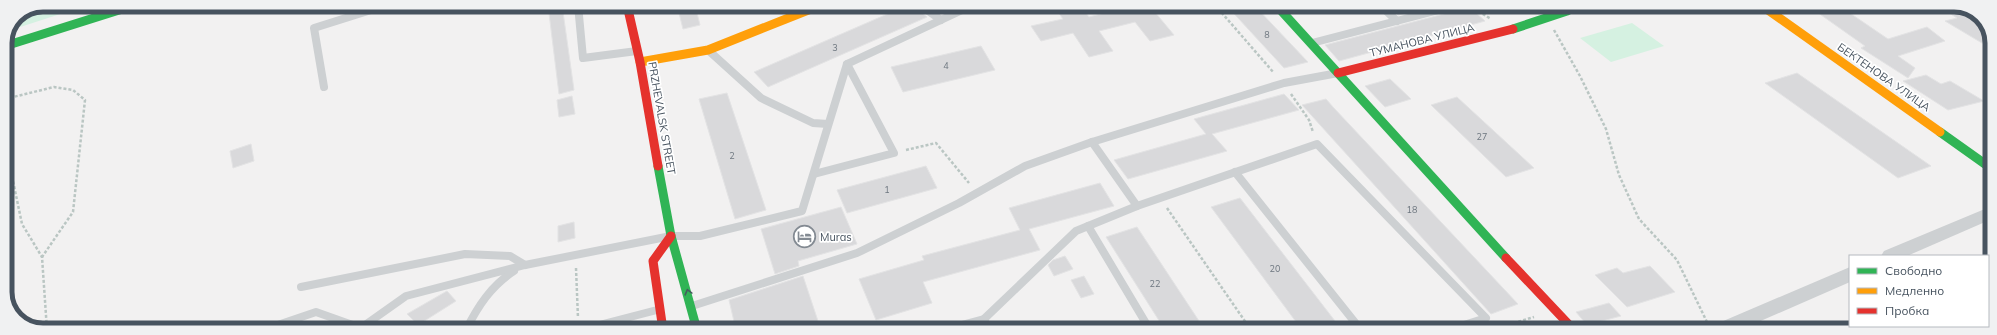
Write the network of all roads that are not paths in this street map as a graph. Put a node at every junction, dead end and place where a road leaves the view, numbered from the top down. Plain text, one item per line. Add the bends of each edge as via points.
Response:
1 (113, 12) edge
2 (365, 12) edge
3 (579, 12) edge
4 (629, 12) edge
5 (803, 12) edge
6 (930, 12) edge
7 (958, 12) edge
8 (1283, 12) edge
9 (1387, 12) edge
10 (1431, 12) edge
11 (1561, 12) edge
12 (1771, 12) edge
13 (941, 20) junction
14 (1397, 21) junction
15 (1312, 43) junction
16 (12, 44) edge
17 (708, 50) junction
18 (637, 51) junction
19 (640, 62) junction
20 (847, 64) junction
21 (1338, 73) junction
22 (324, 87) dead end
23 (828, 124) junction
24 (1092, 142) junction
25 (1985, 164) edge
26 (1235, 172) junction
27 (814, 174) junction
28 (1137, 206) junction
29 (1985, 215) edge
30 (1088, 226) junction
31 (671, 236) junction
32 (1892, 255) edge
33 (525, 265) junction
34 (1849, 274) edge
35 (301, 287) dead end
36 (692, 307) junction
37 (660, 310) junction
38 (984, 319) junction
39 (284, 323) edge
40 (344, 323) edge
41 (368, 323) edge
42 (470, 323) edge
43 (594, 323) edge
44 (662, 323) edge
45 (695, 323) edge
46 (969, 323) edge
47 (986, 323) edge
48 (1146, 323) edge
49 (1355, 323) edge
50 (1470, 323) edge
51 (1568, 323) edge
52 (1722, 323) edge

1 - 16 street
2 - 22 lane via 314,28
3 - 18 lane via 583,58
4 - 18 street, PRZHEVALSK STREET
5 - 17 street
6 - 13 lane
7 - 13 lane
8 - 15 street
9 - 14 lane
10 - 14 lane
11 - 21 street, ТУМАНОВА УЛИЦА via 1508,30
12 - 25 street, БЕКТЕНОВА УЛИЦА
13 - 20 lane
14 - 15 lane
15 - 21 street
17 - 19 street
17 - 23 lane via 761,98 813,123
18 - 19 street, PRZHEVALSK STREET
19 - 31 street, PRZHEVALSK STREET
20 - 23 lane
20 - 27 lane via 894,153
21 - 24 lane via 1284,84
21 - 51 street via 1448,196
23 - 27 lane
24 - 28 lane
24 - 36 lane via 1026,166 857,253
26 - 28 lane
26 - 49 lane
26 - 50 lane via 1317,144 1486,318
27 - 31 lane via 802,212 700,236
28 - 30 lane
29 - 32 street
30 - 38 lane via 1076,231
30 - 48 lane
31 - 33 lane
36 -> 31 street, PRZHEVALSK STREET
31 - 37 street via 653,261
33 - 35 lane via 510,256 465,254
33 - 41 lane via 406,296
33 - 42 lane via 503,277 488,290
34 - 52 street
36 - 45 street, PRZHEVALSK STREET
37 - 43 lane
37 - 44 street
38 - 46 lane
38 - 47 lane
39 - 40 lane via 316,312

